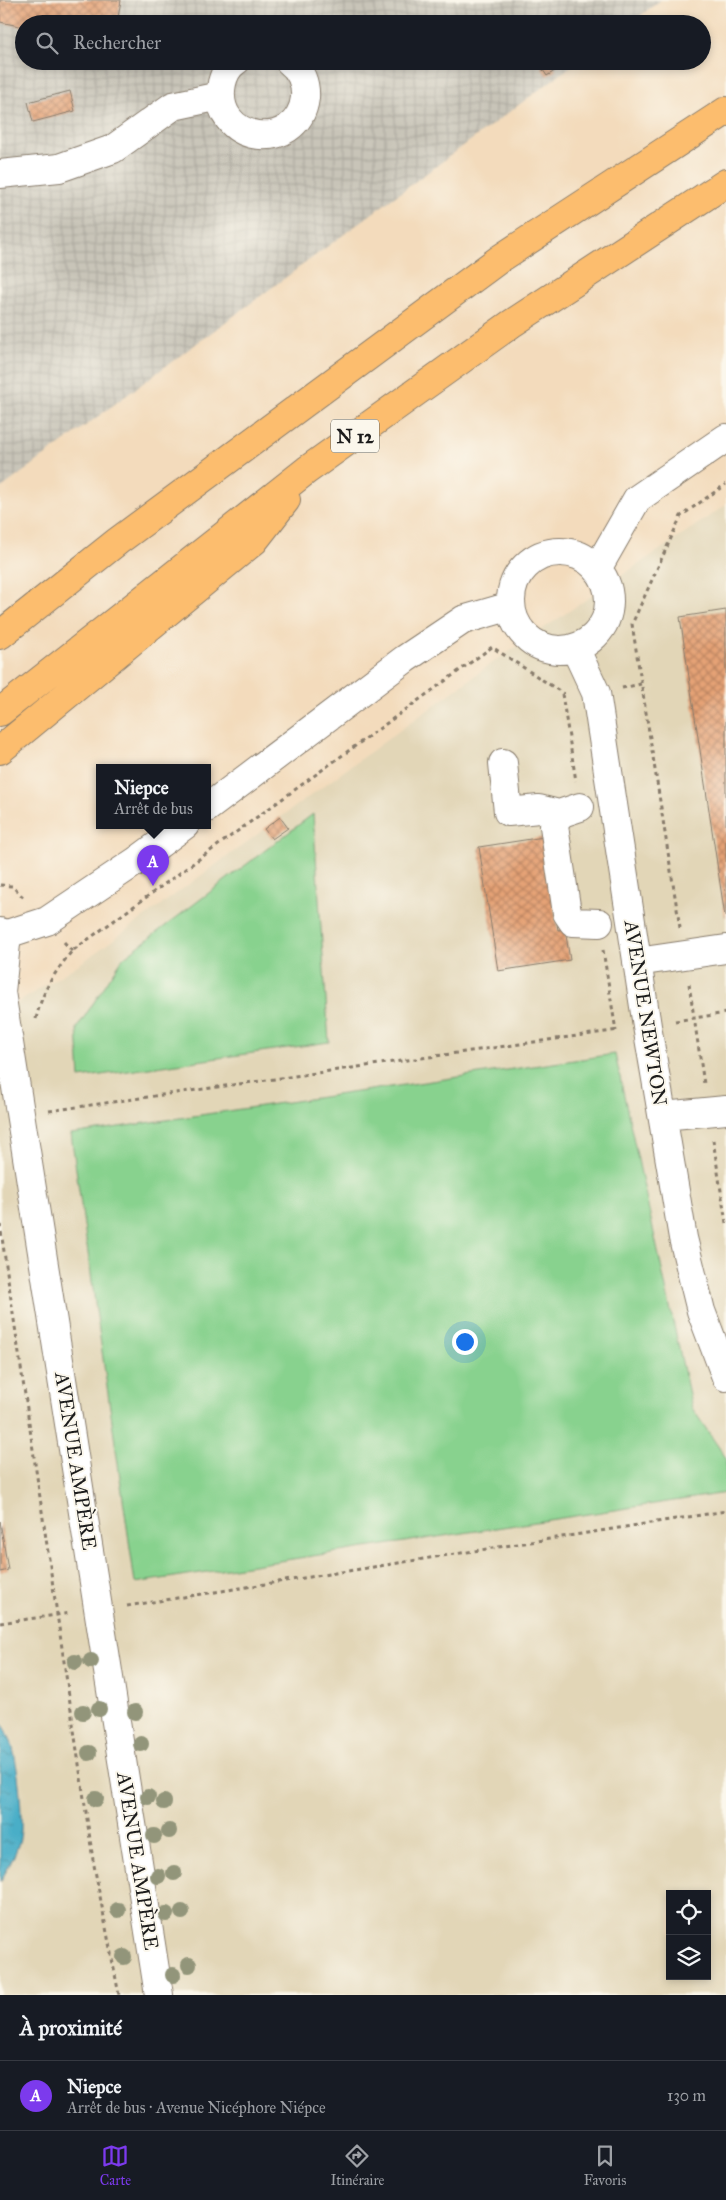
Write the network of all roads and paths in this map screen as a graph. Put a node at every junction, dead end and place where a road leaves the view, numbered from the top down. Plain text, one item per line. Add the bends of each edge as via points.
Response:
1 (229, 70) edge
2 (296, 70) edge
3 (220, 96) junction
4 (726, 111) edge
5 (0, 174) edge
6 (726, 183) edge
7 (726, 438) edge
8 (307, 470) junction
9 (726, 484) edge
10 (597, 569) junction
11 (511, 606) junction
12 (0, 634) edge
13 (575, 648) junction
14 (642, 684) junction
15 (596, 693) junction
16 (0, 712) edge
17 (0, 750) edge
18 (502, 763) dead end
19 (211, 805) edge
20 (180, 829) edge
21 (599, 923) dead end
22 (3, 933) edge
23 (726, 949) edge
24 (685, 955) junction
25 (637, 962) junction
26 (726, 1013) edge
27 (693, 1018) junction
28 (35, 1024) dead end
29 (647, 1026) junction
30 (46, 1102) dead end
31 (717, 1111) edge
32 (47, 1112) junction
33 (663, 1116) junction
34 (49, 1121) dead end
35 (726, 1223) edge
36 (0, 1224) edge
37 (726, 1377) edge
38 (726, 1511) edge
39 (124, 1597) dead end
40 (100, 1611) junction
41 (57, 1614) junction
42 (0, 1623) edge
43 (120, 1995) edge
44 (159, 1995) edge

1 - 3 street via 224,76
2 - 3 street via 302,77 305,91 304,106 286,129 269,136 254,136 231,123 223,110
3 - 5 street via 173,106 113,149 60,168
4 - 12 highway, N 12 via 501,258 126,535
6 - 8 highway, N 12 via 511,324
7 - 10 street via 637,499
8 - 16 highway, N 12
8 - 17 highway via 254,541
9 - 14 path via 681,516 632,624
10 - 11 street via 570,553 540,556 527,564 518,576
10 - 13 street via 609,598 607,614 600,629
11 - 13 street via 522,632 533,642 546,648
11 - 19 street via 463,620 405,659
13 - 15 street, AVENUE NEWTON
14 - 15 path
14 - 24 path
15 - 25 street, AVENUE NEWTON
15 - 28 path via 562,694 492,647 72,951 50,978
18 - 21 street via 508,812 569,811 554,826 567,913 573,922
20 - 22 street via 47,921
22 - 40 street, AVENUE AMPÈRE via 1,992
23 - 24 street
24 - 25 street
24 - 27 path
25 - 29 street, AVENUE NEWTON
26 - 27 path
27 - 29 path
27 - 31 path
29 - 32 path
29 - 33 street, AVENUE NEWTON
30 - 32 path
31 - 33 street
31 - 35 path
32 - 34 path
33 - 37 street, AVENUE NEWTON via 683,1238 702,1310
36 - 41 path
38 - 39 path via 126,1607
40 - 41 path
40 - 44 street, AVENUE AMPÈRE
41 - 42 path
41 - 43 path via 93,1860

